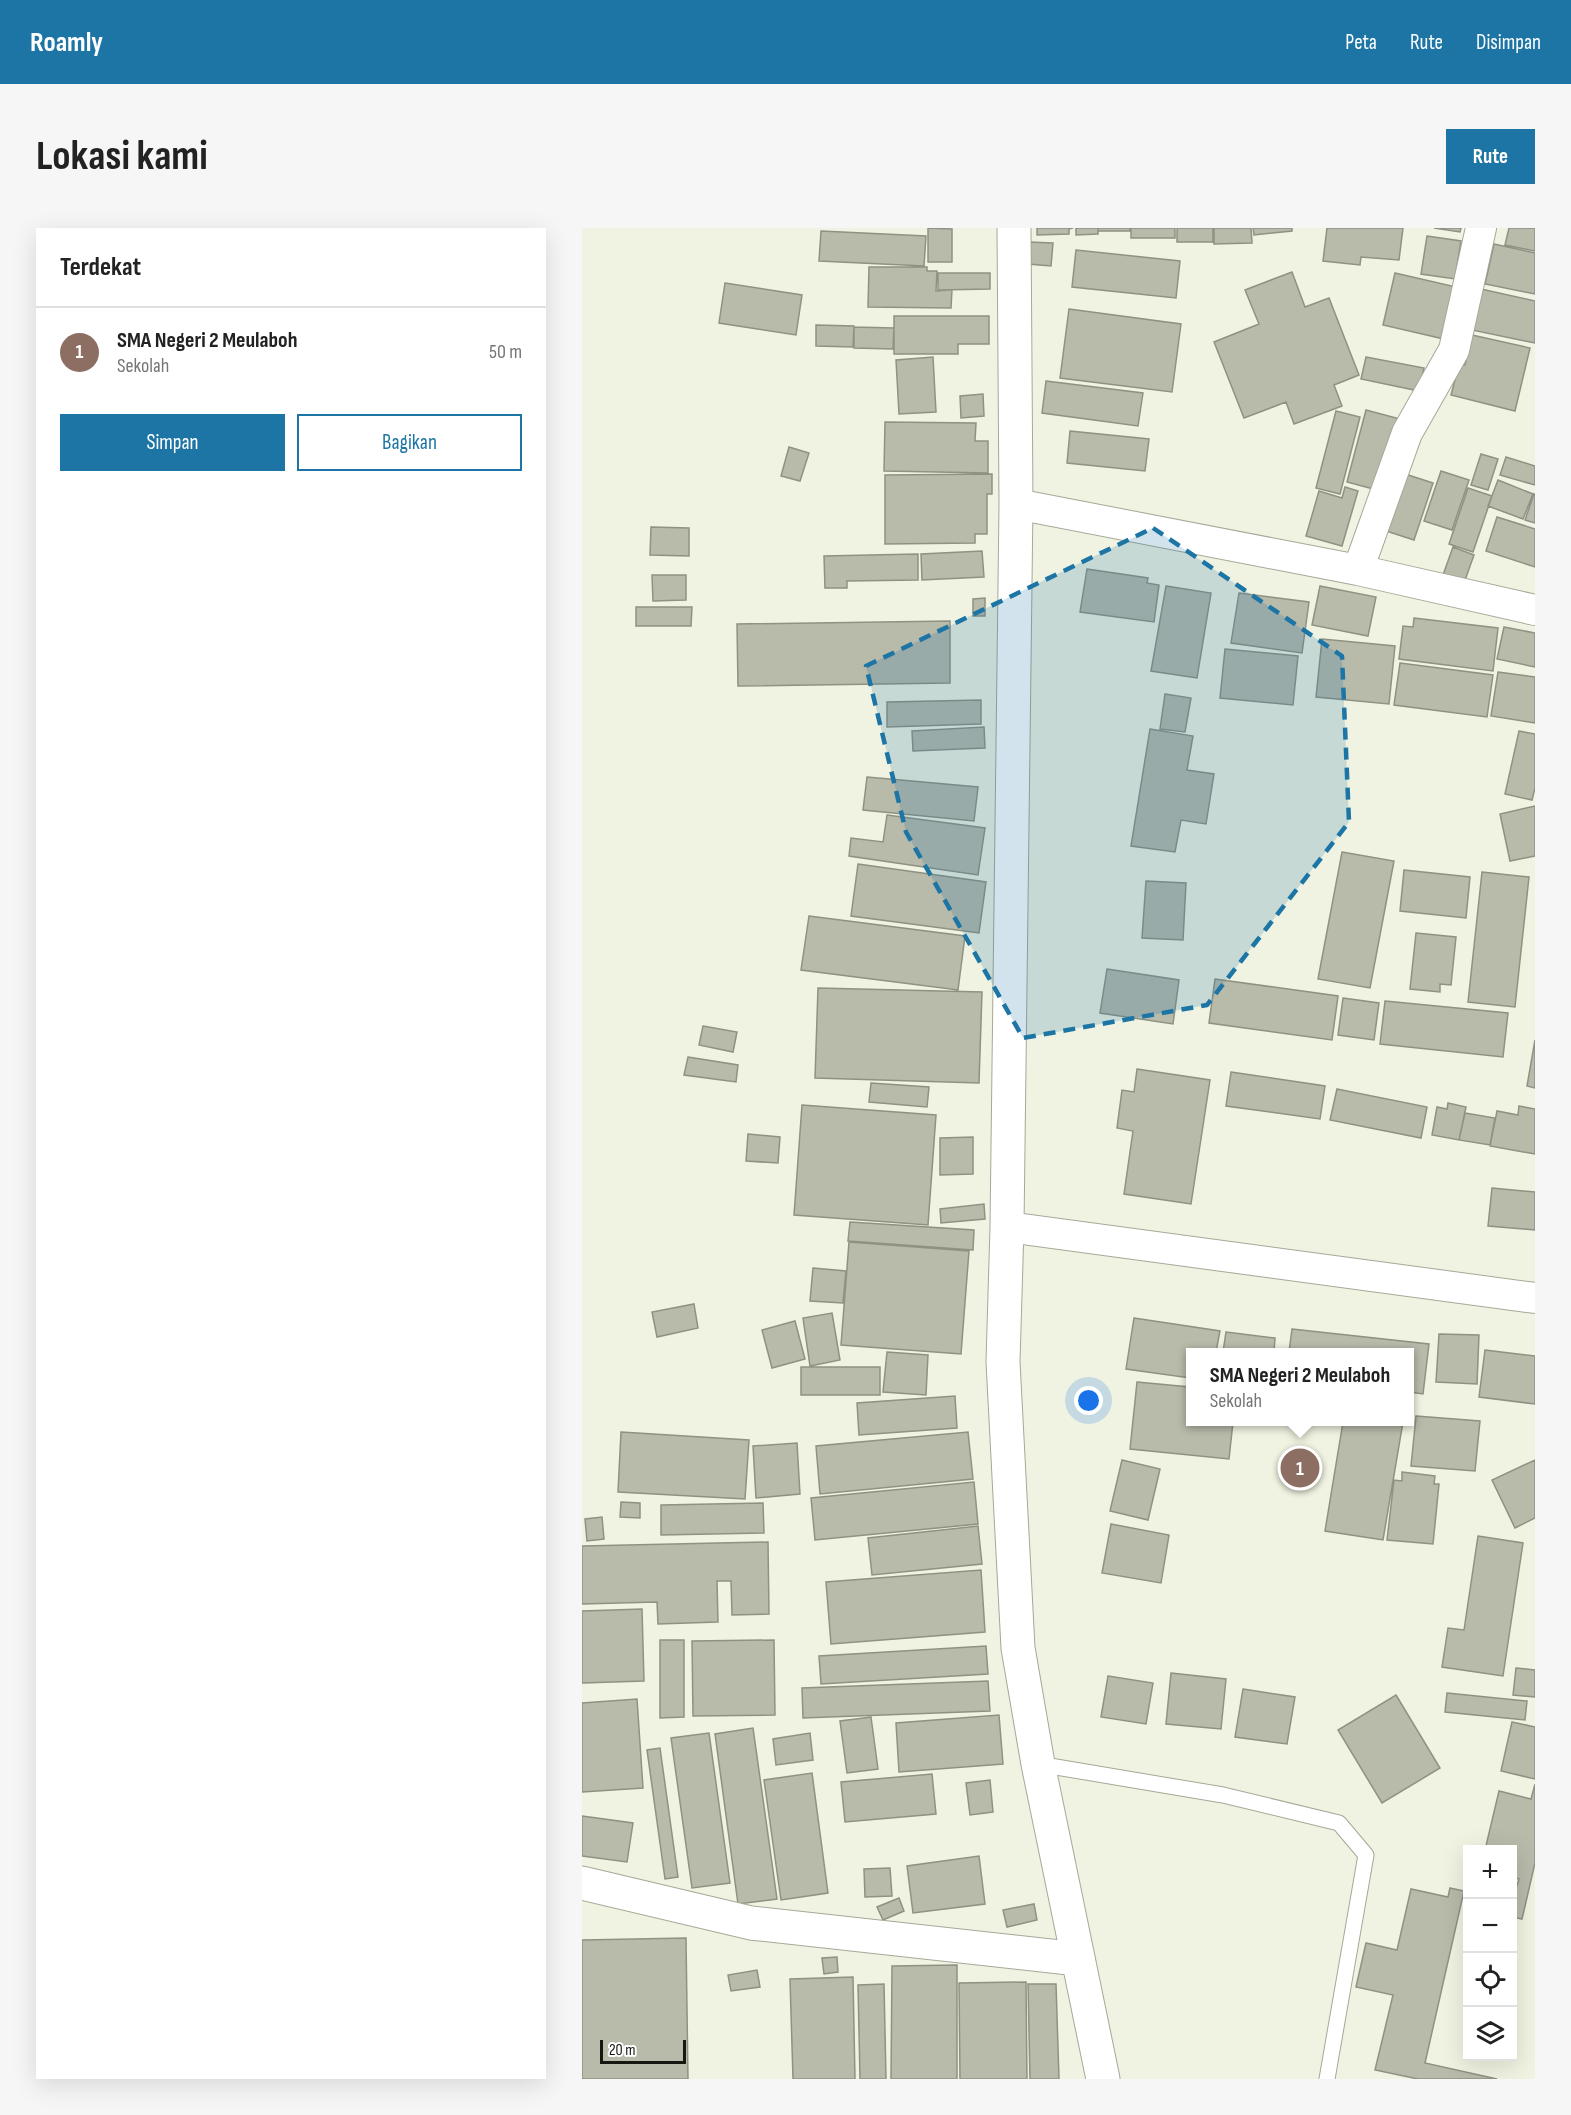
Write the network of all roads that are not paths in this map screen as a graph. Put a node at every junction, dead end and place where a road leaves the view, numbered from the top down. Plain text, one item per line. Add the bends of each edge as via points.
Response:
1 (1014, 228) edge
2 (1481, 228) edge
3 (1016, 504) junction
4 (1358, 570) junction
5 (1535, 610) edge
6 (1007, 1227) junction
7 (1535, 1298) edge
8 (1038, 1764) junction
9 (582, 1883) edge
10 (1078, 1959) junction
11 (1103, 2079) edge
12 (1327, 2079) edge

1 - 3 main road
2 - 4 street via 1454,351 1407,433
3 - 4 street
3 - 6 main road
4 - 5 street
6 - 7 street
6 - 8 main road via 1003,1362 1018,1636
8 - 10 main road
8 - 12 lane via 1223,1795 1340,1823 1366,1855
9 - 10 main road via 751,1923
10 - 11 main road

